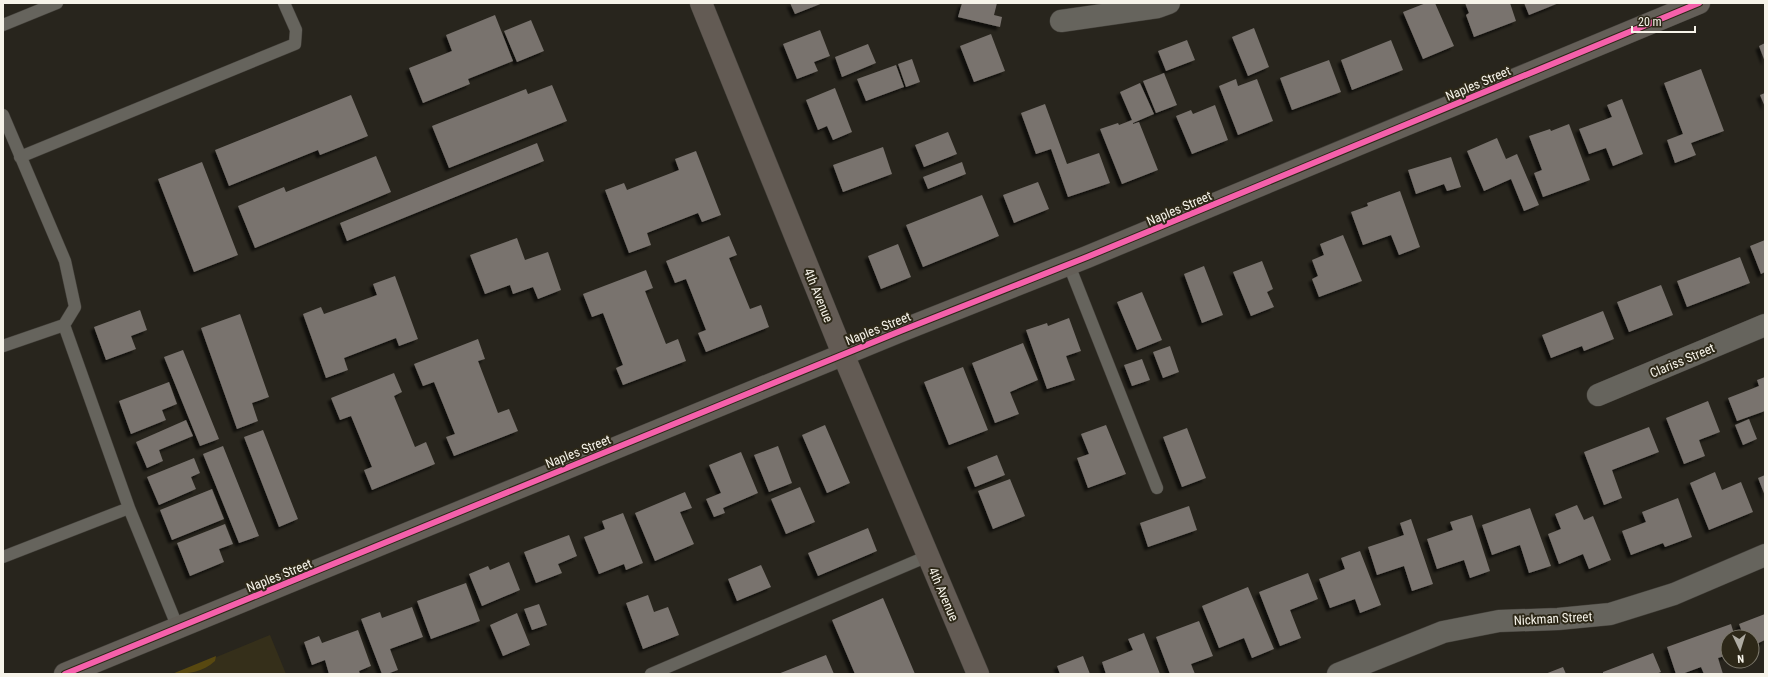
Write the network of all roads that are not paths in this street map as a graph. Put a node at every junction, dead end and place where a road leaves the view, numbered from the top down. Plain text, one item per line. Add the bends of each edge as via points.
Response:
1 (57, 3) edge
2 (284, 3) edge
3 (701, 3) edge
4 (1169, 3) edge
5 (1699, 3) edge
6 (1061, 21) dead end
7 (3, 25) edge
8 (3, 115) edge
9 (20, 157) junction
10 (1069, 265) junction
11 (64, 325) junction
12 (1765, 325) edge
13 (3, 346) edge
14 (843, 354) junction
15 (1598, 395) dead end
16 (1157, 488) dead end
17 (129, 508) junction
18 (928, 556) junction
19 (1765, 556) edge
20 (3, 557) edge
21 (178, 628) junction
22 (66, 674) edge
23 (651, 674) edge
24 (978, 674) edge
25 (1338, 674) edge

1 - 7 lane
2 - 9 lane via 296,30 294,44
3 - 14 main road, 4th Avenue
4 - 6 street via 1158,8
5 - 10 street, Naples Street
8 - 9 lane
9 - 11 lane via 65,261 75,307
10 - 14 street, Naples Street
10 - 16 lane
11 - 13 lane
11 - 17 lane
12 - 15 street, Clariss Street
14 - 18 main road, 4th Avenue
14 - 21 street, Naples Street
17 - 20 lane
17 - 21 lane
18 - 23 lane
18 - 24 main road, 4th Avenue
19 - 25 street, Nickman Street via 1674,594 1610,614 1499,621 1443,632
21 - 22 street, Naples Street

